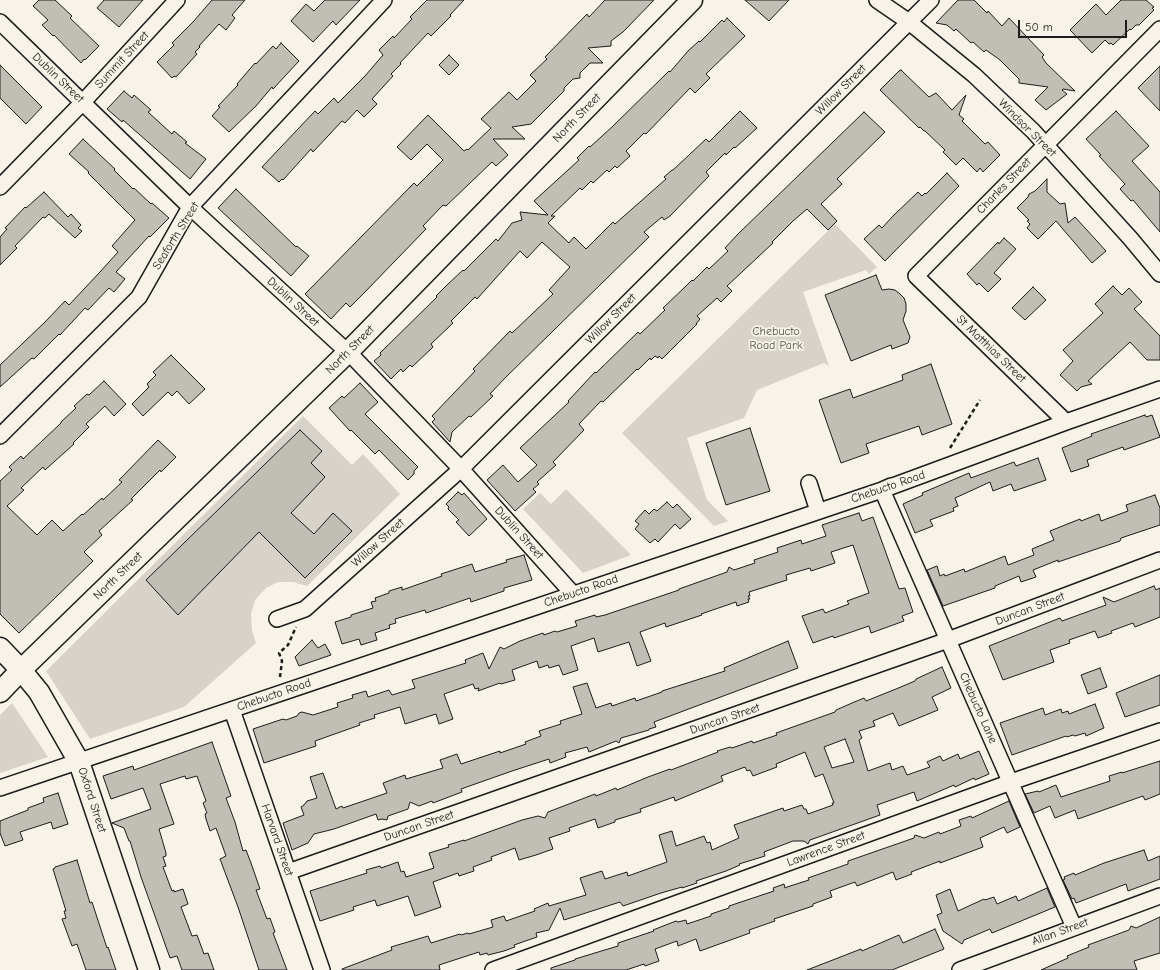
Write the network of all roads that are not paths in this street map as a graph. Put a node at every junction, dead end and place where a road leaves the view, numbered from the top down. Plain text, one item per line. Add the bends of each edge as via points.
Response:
1 (177, 0) edge
2 (384, 0) edge
3 (692, 0) edge
4 (877, 0) edge
5 (931, 0) edge
6 (0, 22) edge
7 (909, 22) junction
8 (1160, 29) edge
9 (83, 102) junction
10 (1045, 144) junction
11 (0, 187) edge
12 (190, 207) junction
13 (1160, 274) edge
14 (916, 276) joint
15 (348, 352) junction
16 (1160, 389) edge
17 (1066, 422) junction
18 (0, 436) edge
19 (461, 469) junction
20 (809, 483) dead end
21 (882, 490) junction
22 (818, 511) junction
23 (1160, 560) edge
24 (573, 594) junction
25 (277, 619) dead end
26 (948, 640) junction
27 (0, 648) edge
28 (21, 670) junction
29 (0, 692) edge
30 (232, 710) junction
31 (1160, 731) edge
32 (79, 762) junction
33 (1011, 782) junction
34 (0, 788) edge
35 (288, 872) junction
36 (1160, 896) edge
37 (1074, 927) junction
38 (149, 970) edge
39 (322, 970) edge
40 (493, 970) edge
41 (960, 970) edge

1 - 9 street, Summit Street
2 - 12 street, Seaforth Street
3 - 15 main road, North Street
4 - 7 street, Windsor Street
5 - 7 street, Willow Street
6 - 9 street, Dublin Street
7 - 10 street, Windsor Street via 974,76
7 - 19 street, Willow Street
8 - 10 street, Charles Street
9 - 11 street, Summit Street
9 - 12 street, Dublin Street
10 - 13 street, Windsor Street
10 - 14 street, Charles Street
12 - 15 street, Dublin Street
12 - 18 street, Seaforth Street via 139,297
14 - 17 street, St Matthias Street
15 - 19 street, Dublin Street
15 - 28 main road, North Street
16 - 17 street, Chebucto Road
17 - 21 street, Chebucto Road
19 - 24 street, Dublin Street
19 - 25 street, Willow Street via 305,609
20 - 22 street
21 - 22 street, Chebucto Road
21 - 26 street, Chebucto Lane
22 - 24 street, Chebucto Road
23 - 26 street, Duncan Street
24 - 30 street, Chebucto Road
26 - 33 street, Chebucto Lane
26 - 35 street, Duncan Street
27 - 28 main road, Oxford Street
28 - 29 main road, North Street
28 - 32 main road, Oxford Street via 39,692
30 - 32 street, Chebucto Road
30 - 35 street, Harvard Street
31 - 33 street, Lawrence Street
32 - 34 street, Chebucto Road
32 - 38 main road, Oxford Street
33 - 37 street, Chebucto Lane
33 - 40 street, Lawrence Street
35 - 39 street, Harvard Street
36 - 37 street, Allan Street
37 - 41 street, Allan Street

